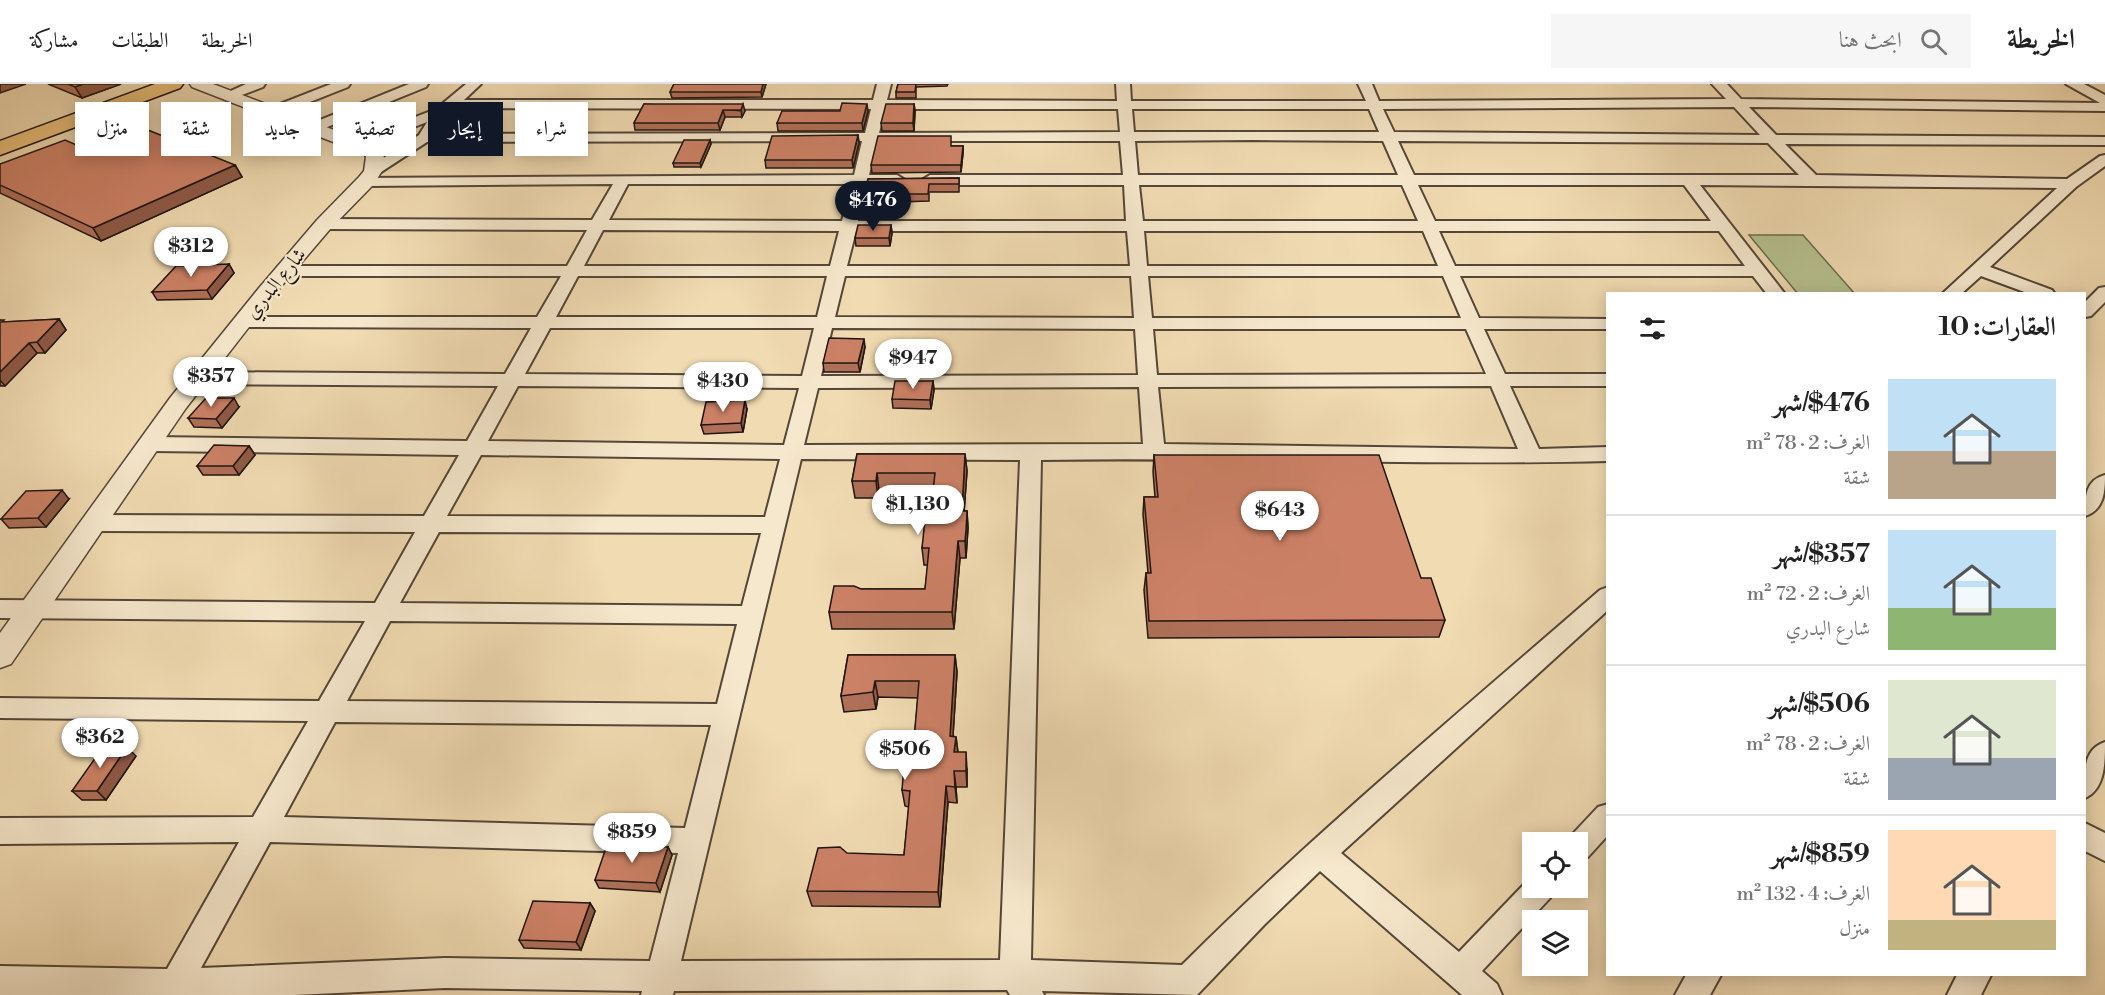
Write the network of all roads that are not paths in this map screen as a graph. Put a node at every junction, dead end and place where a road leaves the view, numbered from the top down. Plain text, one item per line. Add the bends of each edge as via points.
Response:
1 (173, 84) edge
2 (198, 84) edge
3 (258, 84) edge
4 (344, 84) edge
5 (422, 84) edge
6 (474, 84) edge
7 (1123, 84) edge
8 (1365, 84) edge
9 (1719, 84) edge
10 (2073, 84) edge
11 (881, 94) edge
12 (229, 95) junction
13 (2105, 100) edge
14 (247, 102) edge
15 (298, 102) edge
16 (454, 102) edge
17 (1737, 103) junction
18 (1125, 104) junction
19 (1374, 105) junction
20 (503, 106) edge
21 (2105, 107) edge
22 (321, 125) edge
23 (428, 133) edge
24 (871, 137) junction
25 (1128, 137) junction
26 (1389, 137) junction
27 (424, 138) junction
28 (1771, 138) junction
29 (2105, 141) edge
30 (0, 148) edge
31 (374, 156) edge
32 (2105, 159) edge
33 (370, 176) junction
34 (1407, 179) junction
35 (623, 180) junction
36 (860, 180) junction
37 (1131, 180) junction
38 (1688, 180) junction
39 (1812, 180) junction
40 (2071, 184) junction
41 (324, 224) junction
42 (598, 225) junction
43 (1135, 225) junction
44 (848, 226) junction
45 (1428, 226) junction
46 (1724, 226) junction
47 (1979, 269) junction
48 (1448, 270) junction
49 (284, 271) junction
50 (572, 271) junction
51 (1758, 271) junction
52 (837, 272) junction
53 (1139, 273) junction
54 (1774, 292) edge
55 (1953, 292) edge
56 (2041, 292) edge
57 (2105, 292) edge
58 (2086, 310) edge
59 (2105, 316) edge
60 (544, 321) junction
61 (244, 322) junction
62 (824, 324) junction
63 (1144, 324) junction
64 (1473, 324) junction
65 (1606, 324) edge
66 (197, 378) junction
67 (1497, 379) junction
68 (1606, 380) edge
69 (511, 381) junction
70 (1148, 381) junction
71 (810, 382) junction
72 (152, 444) junction
73 (473, 449) junction
74 (1154, 451) junction
75 (792, 452) junction
76 (1031, 453) junction
77 (1606, 454) edge
78 (1532, 456) junction
79 (95, 523) junction
80 (431, 525) junction
81 (774, 525) junction
82 (1606, 598) edge
83 (0, 609) edge
84 (32, 609) junction
85 (382, 611) junction
86 (752, 615) junction
87 (0, 656) edge
88 (0, 708) edge
89 (326, 712) junction
90 (727, 715) junction
91 (2105, 753) edge
92 (2086, 784) edge
93 (1606, 818) edge
94 (261, 829) junction
95 (0, 831) edge
96 (1588, 837) edge
97 (2086, 837) edge
98 (695, 841) junction
99 (2105, 848) edge
100 (1320, 853) junction
101 (1531, 898) edge
102 (1460, 973) junction
103 (1704, 976) edge
104 (1974, 976) edge
105 (0, 981) edge
106 (1021, 985) edge
107 (659, 986) edge
108 (1182, 988) edge
109 (172, 990) edge
110 (1486, 995) edge
111 (1691, 995) edge
112 (1963, 995) edge

1 - 30 main road
2 - 12 street
3 - 12 street
4 - 15 street
5 - 22 street
6 - 16 street
7 - 18 street
8 - 19 street
9 - 17 street
10 - 13 street
11 - 18 street
11 - 20 street
11 - 24 street
12 - 14 street
17 - 19 street
17 - 21 street
17 - 28 street
18 - 19 street
18 - 25 street
19 - 26 street
23 - 27 street
24 - 25 street
24 - 27 street
24 - 36 street
25 - 26 street
25 - 37 street
26 - 28 street
26 - 34 street
27 - 33 street
28 - 29 street
28 - 39 street
31 - 33 street
32 - 40 street
33 - 35 street
33 - 41 street, شارع البدري
34 - 37 street
34 - 38 street
34 - 45 street
35 - 36 street
35 - 42 street
36 - 37 street
36 - 44 street
37 - 43 street
38 - 39 street
38 - 46 street
39 - 40 street
40 - 47 street
41 - 42 street
41 - 49 street, شارع البدري
42 - 44 street
42 - 50 street
43 - 44 street
43 - 45 street
43 - 53 street
44 - 52 street
45 - 46 street
45 - 48 street
46 - 51 street
47 - 55 street
47 - 56 street
48 - 51 street
48 - 53 street
48 - 64 street
49 - 50 street
49 - 61 street, شارع البدري
50 - 52 street
50 - 60 street
51 - 54 street
52 - 53 street
52 - 62 street
53 - 63 street
57 - 58 street
58 - 59 street
60 - 61 street
60 - 62 street
60 - 69 street
61 - 66 street, شارع البدري
62 - 63 street
62 - 71 street
63 - 64 street
63 - 70 street
64 - 65 street
64 - 67 street
66 - 69 street
66 - 72 street, شارع البدري
67 - 68 street
67 - 70 street
67 - 78 street
69 - 71 street
69 - 73 street
70 - 71 street
70 - 74 street
71 - 75 street
72 - 73 street
72 - 79 street, شارع البدري
73 - 75 street
73 - 80 street
74 - 76 street
74 - 78 street
75 - 76 street
75 - 81 street
76 - 106 street
77 - 78 street
79 - 80 street
79 - 84 street, شارع البدري
80 - 81 street
80 - 85 street
81 - 86 street
82 - 100 street
83 - 84 street
84 - 85 street
84 - 87 street, شارع البدري
85 - 86 street
85 - 89 street
86 - 90 street
88 - 89 street
89 - 90 street
89 - 94 street
90 - 98 street
91 - 92 street
93 - 96 street
94 - 95 street
94 - 98 street
94 - 109 street
97 - 99 street
98 - 107 street
100 - 102 street
100 - 108 street
101 - 102 street
102 - 110 street
103 - 111 street
104 - 112 street
105 - 109 street
106 - 107 street
106 - 108 street
107 - 109 street via 445,973

